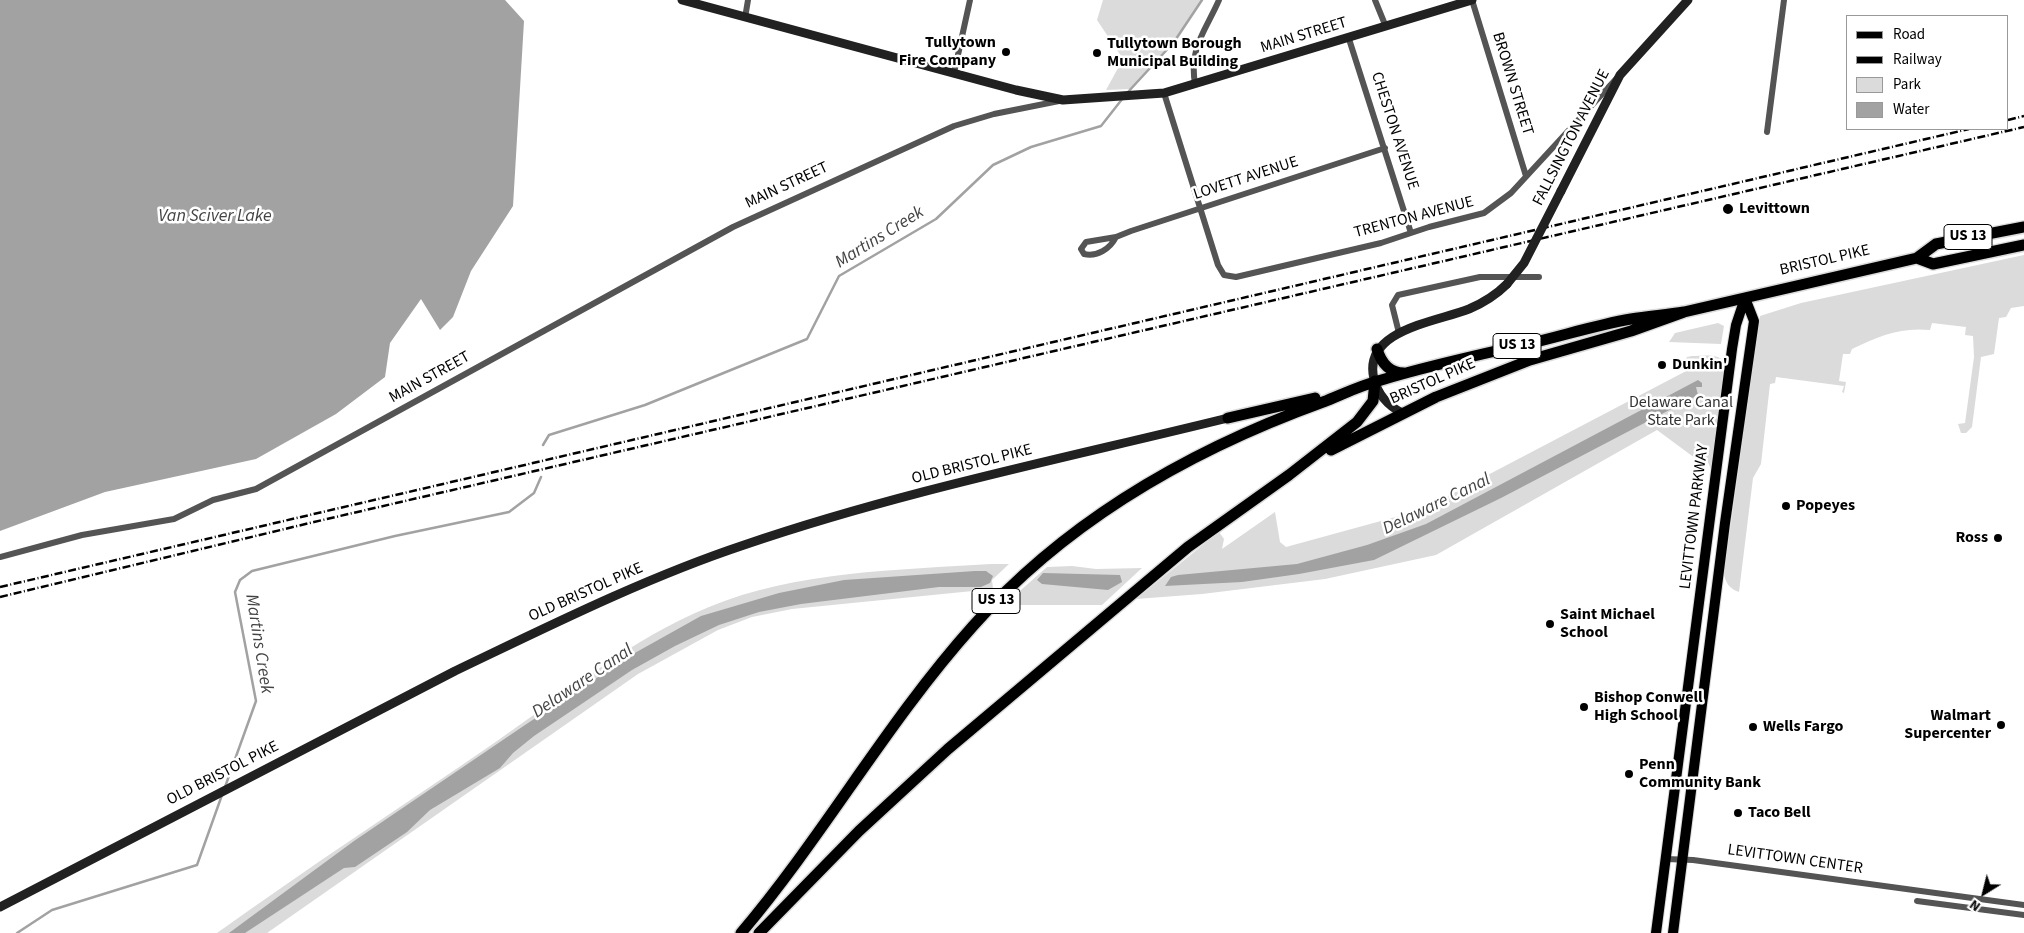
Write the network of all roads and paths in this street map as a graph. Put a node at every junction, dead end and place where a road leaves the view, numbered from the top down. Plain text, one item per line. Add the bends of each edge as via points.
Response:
1 (682, 0) edge
2 (748, 0) edge
3 (970, 0) edge
4 (1219, 0) edge
5 (1375, 0) edge
6 (1472, 0) edge
7 (1688, 0) edge
8 (1784, 0) edge
9 (746, 18) junction
10 (1386, 27) junction
11 (1349, 39) junction
12 (954, 73) junction
13 (1620, 75) junction
14 (1195, 84) junction
15 (1164, 92) junction
16 (1063, 100) junction
17 (1767, 132) dead end
18 (1385, 148) junction
19 (1526, 176) junction
20 (1200, 209) junction
21 (2024, 226) edge
22 (1411, 233) junction
23 (1116, 238) junction
24 (2024, 246) edge
25 (1917, 258) junction
26 (1539, 277) dead end
27 (1745, 298) junction
28 (1684, 312) junction
29 (1399, 333) junction
30 (1377, 349) junction
31 (1408, 373) junction
32 (1374, 381) junction
33 (1354, 390) junction
34 (1402, 413) junction
35 (1228, 418) joint
36 (1289, 475) junction
37 (0, 556) edge
38 (1666, 859) junction
39 (1682, 861) junction
40 (1918, 901) dead end
41 (2024, 906) edge
42 (0, 907) edge
43 (778, 912) junction
44 (2024, 915) edge
45 (741, 933) edge
46 (759, 933) edge
47 (767, 933) edge
48 (1656, 933) edge
49 (1674, 933) edge

1 - 9 main road
2 - 9 street
3 - 12 street
4 - 14 street via 1194,54
5 - 10 street
6 - 10 main road, MAIN STREET
6 - 19 street, BROWN STREET
7 - 13 main road, FALLSINGTON AVENUE
8 - 17 street
9 - 12 main road
10 - 11 main road, MAIN STREET
11 - 14 main road, MAIN STREET
11 - 18 street, CHESTON AVENUE
12 - 16 main road
13 - 19 street, TRENTON AVENUE
13 - 29 main road, FALLSINGTON AVENUE, bridge via 1524,262 1507,284 1474,306
14 - 15 main road, MAIN STREET
15 - 16 main road, MAIN STREET
15 - 20 street
16 - 37 street, MAIN STREET via 970,120 702,243 256,489 214,500 174,519 82,535
18 - 20 street, LOVETT AVENUE
18 - 22 street, CHESTON AVENUE
19 - 22 street, TRENTON AVENUE via 1499,204 1484,213
20 - 22 street, TRENTON AVENUE via 1221,272 1228,277 1381,243
20 - 23 street, LOVETT AVENUE
21 - 25 highway, BRISTOL PIKE / US 13 via 1936,244
23 - 23 street, LOVETT AVENUE via 1112,244 1091,256 1081,249 1086,242
24 - 25 highway, BRISTOL PIKE / US 13 via 1933,264
25 - 27 highway, BRISTOL PIKE / US 13
26 - 29 street via 1480,277 1398,295 1392,306
27 - 28 highway, BRISTOL PIKE / US 13
27 - 38 main road, LEVITTOWN PARKWAY via 1732,349 1681,764
27 - 39 main road, LEVITTOWN PARKWAY via 1754,321
28 - 31 highway, BRISTOL PIKE / US 13 via 1629,319
28 - 34 highway, BRISTOL PIKE / US 13 via 1632,331 1530,360
29 - 30 main road, FALLSINGTON AVENUE
30 - 31 highway via 1388,367
30 - 32 main road via 1373,361
31 - 32 highway, BRISTOL PIKE / US 13
32 - 33 highway, US 13
32 - 34 main road via 1385,401
32 - 36 highway via 1372,401 1362,417
33 - 35 highway
33 - 45 highway, US 13 via 1264,425 1170,470 1097,516 1030,569 987,611 937,669 794,866
34 - 36 highway, BRISTOL PIKE / US 13
35 - 42 main road, OLD BRISTOL PIKE via 835,516 716,555 455,671
36 - 43 highway, US 13 via 1188,546 948,749
38 - 39 street, LEVITTOWN CENTER
38 - 48 main road, LEVITTOWN PARKWAY
39 - 41 street, LEVITTOWN CENTER
39 - 49 main road, LEVITTOWN PARKWAY
40 - 44 street
43 - 46 highway, US 13
43 - 47 highway

